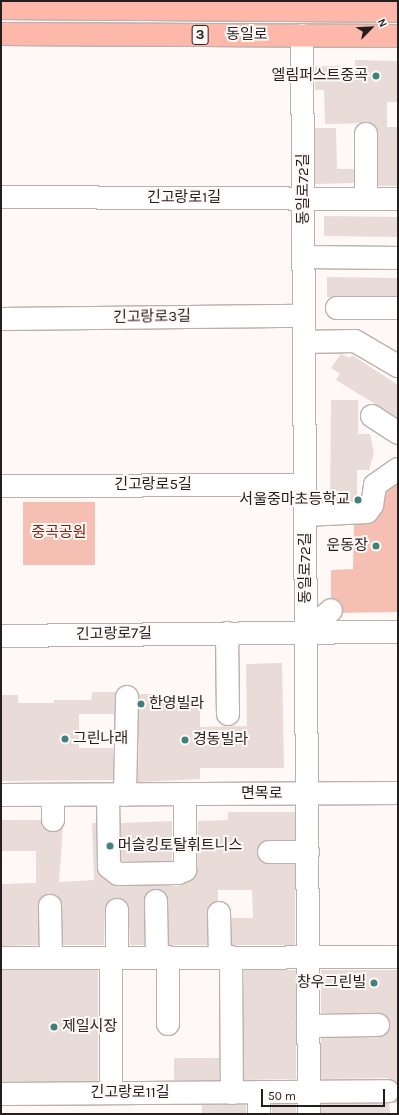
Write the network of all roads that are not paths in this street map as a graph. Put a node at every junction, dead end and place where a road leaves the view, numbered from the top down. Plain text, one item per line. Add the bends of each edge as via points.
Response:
1 (1, 8) edge
2 (398, 11) edge
3 (1, 34) edge
4 (302, 35) junction
5 (398, 36) edge
6 (366, 134) dead end
7 (1, 197) edge
8 (305, 199) junction
9 (366, 199) junction
10 (398, 199) edge
11 (304, 257) junction
12 (398, 258) edge
13 (336, 308) dead end
14 (398, 308) edge
15 (304, 316) junction
16 (1, 319) edge
17 (304, 342) junction
18 (388, 353) edge
19 (398, 366) edge
20 (372, 416) dead end
21 (398, 433) edge
22 (398, 469) edge
23 (305, 485) junction
24 (1, 486) edge
25 (306, 515) junction
26 (331, 610) dead end
27 (306, 632) junction
28 (398, 632) edge
29 (227, 633) junction
30 (1, 636) edge
31 (127, 697) dead end
32 (228, 714) dead end
33 (398, 793) edge
34 (185, 794) junction
35 (308, 794) junction
36 (1, 795) edge
37 (53, 795) junction
38 (117, 795) junction
39 (53, 820) dead end
40 (269, 852) dead end
41 (308, 852) junction
42 (156, 901) dead end
43 (50, 906) dead end
44 (117, 910) dead end
45 (219, 913) dead end
46 (308, 956) junction
47 (163, 957) junction
48 (225, 957) junction
49 (398, 957) edge
50 (1, 958) edge
51 (51, 958) junction
52 (114, 958) junction
53 (168, 1024) dead end
54 (378, 1025) dead end
55 (308, 1026) junction
56 (388, 1091) dead end
57 (259, 1092) junction
58 (309, 1092) junction
59 (112, 1093) junction
60 (232, 1093) junction
61 (1, 1094) edge
62 (259, 1114) edge
63 (309, 1114) edge

1 - 2 main road, 동일로 / 3
3 - 4 main road, 동일로 / 3
4 - 5 main road, 동일로 / 3
4 - 8 street, 동일로72길
6 - 9 street
7 - 8 street, 긴고랑로1길
8 - 9 street, 긴고랑로1길
8 - 11 street, 동일로72길
9 - 10 street, 긴고랑로1길
11 - 12 street
11 - 15 street, 동일로72길
13 - 14 street
15 - 16 street, 긴고랑로3길
15 - 17 street, 동일로72길
17 - 18 street via 355,341
17 - 23 street, 동일로72길
18 - 19 street
20 - 21 street
22 - 25 street via 375,485 372,505 367,512
23 - 24 street, 긴고랑로5길
23 - 25 street, 동일로72길
25 - 27 street, 동일로72길
26 - 27 street
27 - 28 street, 긴고랑로7길
27 - 29 street, 긴고랑로7길
27 - 35 street, 동일로72길
29 - 30 street, 긴고랑로7길
29 - 32 street
31 - 38 street
33 - 35 street, 면목로
34 - 35 street, 면목로
34 - 38 street, 면목로
34 - 38 street via 185,870 178,874 114,873 109,867
35 - 41 street, 동일로72길
36 - 37 street, 면목로
37 - 38 street, 면목로
37 - 39 street
40 - 41 street
41 - 46 street, 동일로72길
42 - 47 street
43 - 51 street
44 - 52 street
45 - 48 street
46 - 48 street
46 - 49 street
46 - 55 street, 동일로72길
47 - 48 street
47 - 52 street
47 - 53 street
48 - 60 street
50 - 51 street
51 - 52 street
52 - 59 street
54 - 55 street
55 - 58 street, 동일로72길
56 - 58 street, 긴고랑로11길
57 - 58 street, 긴고랑로11길
57 - 60 street, 긴고랑로11길
57 - 62 street
58 - 63 street, 동일로72길
59 - 60 street, 긴고랑로11길
59 - 61 street, 긴고랑로11길

